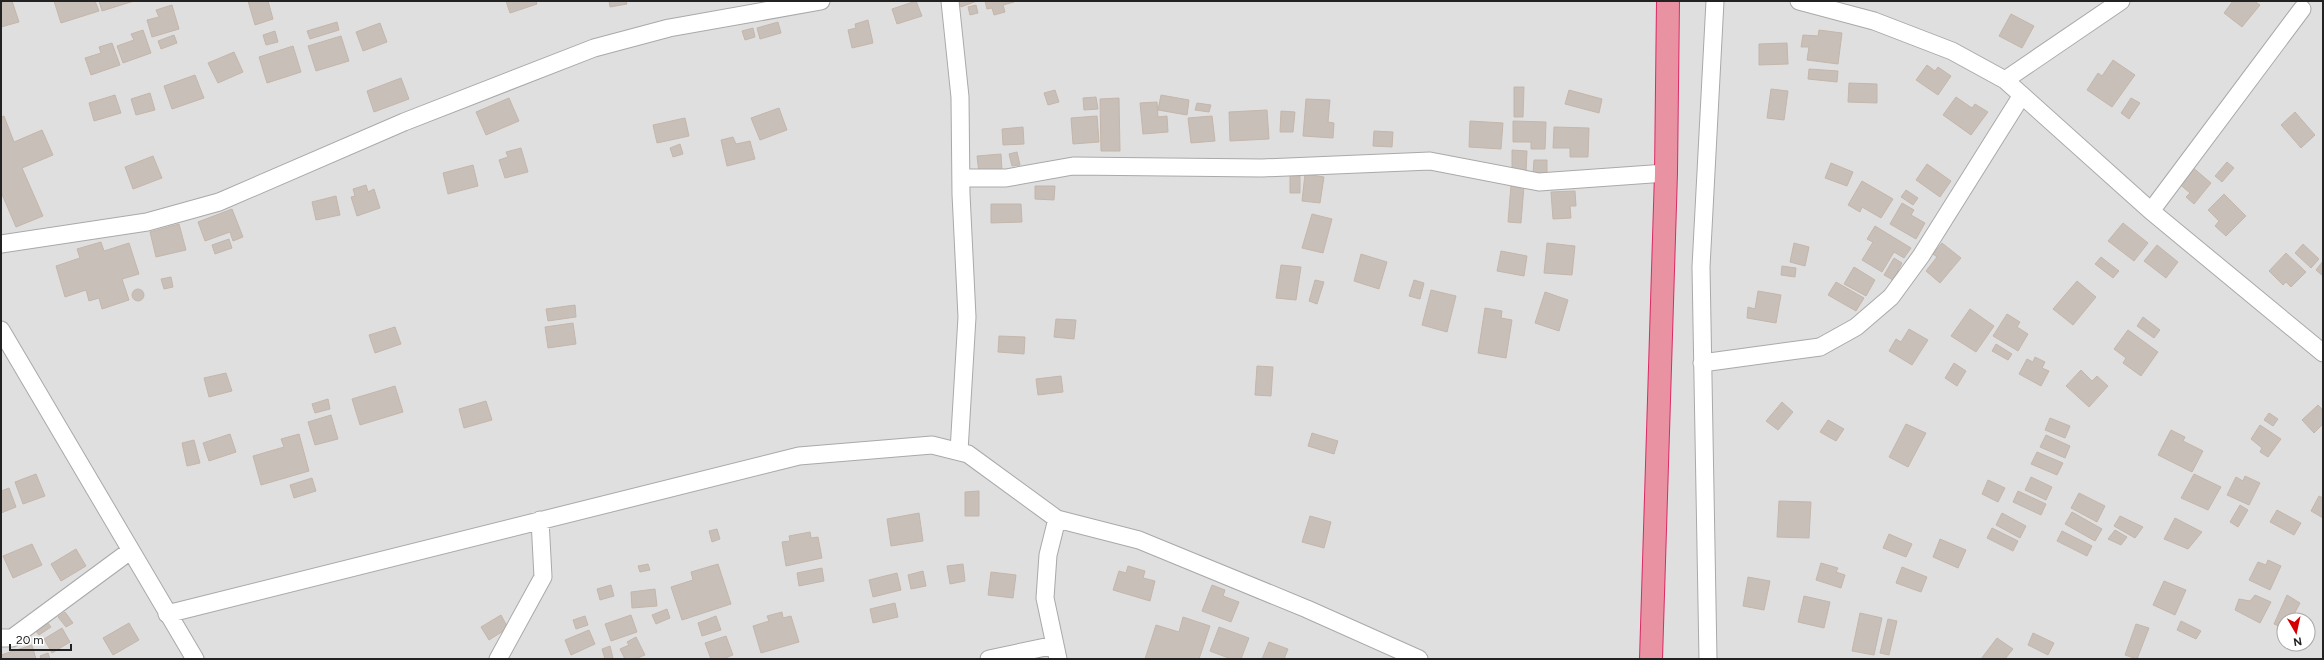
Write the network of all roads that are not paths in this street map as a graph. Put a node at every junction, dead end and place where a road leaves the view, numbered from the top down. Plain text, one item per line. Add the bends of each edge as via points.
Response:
1 (821, 1) edge
2 (950, 1) edge
3 (1668, 1) edge
4 (1715, 1) edge
5 (1799, 1) edge
6 (2120, 1) edge
7 (2302, 9) dead end
8 (2005, 80) junction
9 (2022, 95) junction
10 (1666, 172) junction
11 (961, 178) junction
12 (2151, 211) junction
13 (1, 244) edge
14 (1, 330) edge
15 (2323, 353) edge
16 (1702, 363) junction
17 (959, 451) junction
18 (1057, 519) junction
19 (540, 520) junction
20 (130, 551) junction
21 (167, 614) junction
22 (1, 638) edge
23 (1056, 652) edge
24 (195, 659) edge
25 (498, 659) edge
26 (989, 659) edge
27 (1419, 659) edge
28 (1651, 659) edge
29 (1708, 659) edge

1 - 13 street via 670,28 594,48 404,122 219,202 146,222
2 - 11 street via 960,97
3 - 10 highway
4 - 16 street via 1701,267
5 - 8 street via 1874,21 1952,51
6 - 8 street
7 - 12 street
8 - 9 street
9 - 12 street
9 - 16 street via 1922,256 1891,296 1856,327 1820,347
10 - 11 street via 1539,182 1430,161 1262,168 1072,166 1006,178
10 - 28 highway
11 - 17 street via 968,317
12 - 15 street
14 - 20 street
16 - 29 street
17 - 18 street via 968,454
17 - 19 street via 932,445 799,456
18 - 23 street via 1045,576 1045,598
18 - 27 street via 1139,540 1307,609
19 - 21 street
19 - 25 street via 543,578
20 - 21 street
20 - 22 street via 12,638
21 - 24 street
23 - 26 street

